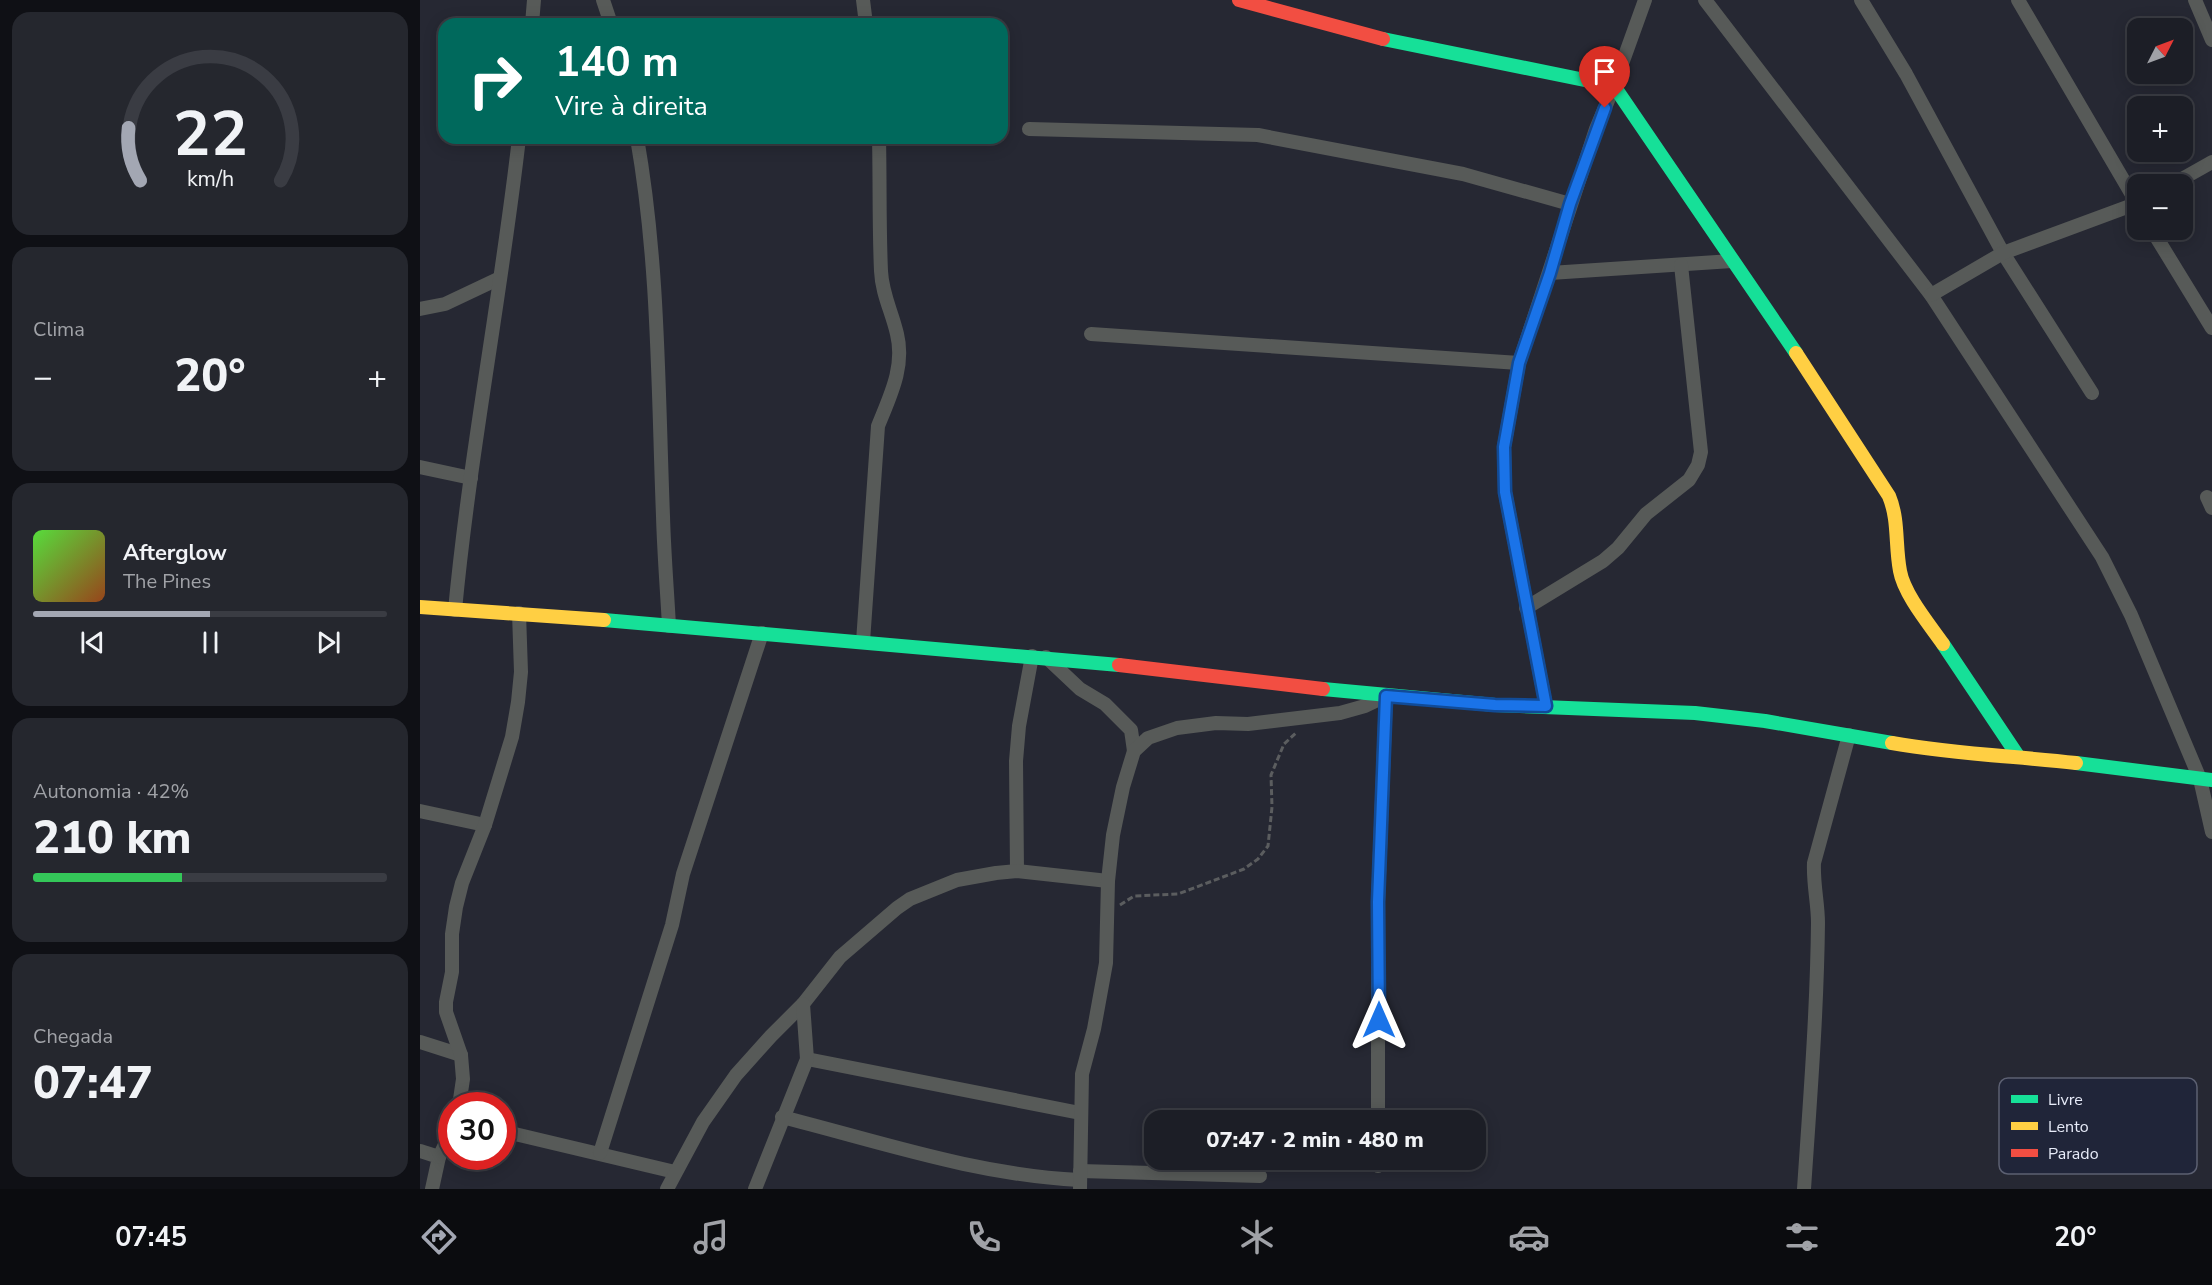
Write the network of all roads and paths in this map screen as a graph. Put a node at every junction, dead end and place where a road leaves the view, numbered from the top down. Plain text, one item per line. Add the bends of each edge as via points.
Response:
1 (534, 0) edge
2 (603, 0) edge
3 (863, 0) edge
4 (1239, 0) edge
5 (1645, 0) edge
6 (1705, 0) edge
7 (1861, 0) edge
8 (2018, 0) edge
9 (2195, 0) edge
10 (532, 18) edge
11 (609, 18) edge
12 (865, 18) edge
13 (2212, 40) edge
14 (1614, 86) junction
15 (1029, 129) dead end
16 (518, 144) edge
17 (638, 144) edge
18 (879, 144) edge
19 (2212, 162) edge
20 (2191, 174) edge
21 (2127, 187) edge
22 (1570, 204) junction
23 (2127, 208) edge
24 (2158, 240) edge
25 (2003, 253) junction
26 (1732, 261) junction
27 (1681, 265) junction
28 (1550, 273) junction
29 (500, 278) junction
30 (1930, 295) junction
31 (420, 309) edge
32 (2212, 328) edge
33 (1091, 334) dead end
34 (1519, 363) junction
35 (2092, 393) dead end
36 (420, 467) edge
37 (471, 478) junction
38 (420, 608) edge
39 (1526, 608) junction
40 (455, 610) junction
41 (519, 613) junction
42 (669, 626) junction
43 (762, 633) junction
44 (863, 642) junction
45 (1039, 657) junction
46 (1386, 696) junction
47 (1546, 706) junction
48 (1299, 731) dead end
49 (1849, 735) junction
50 (1134, 751) junction
51 (2018, 756) junction
52 (2206, 780) edge
53 (420, 812) edge
54 (485, 825) junction
55 (2212, 832) edge
56 (1017, 871) junction
57 (1108, 881) junction
58 (1107, 914) junction
59 (804, 1004) junction
60 (420, 1042) edge
61 (461, 1054) junction
62 (807, 1059) junction
63 (461, 1092) edge
64 (1378, 1110) edge
65 (1080, 1113) junction
66 (782, 1117) junction
67 (516, 1134) edge
68 (420, 1151) edge
69 (600, 1153) junction
70 (438, 1157) edge
71 (438, 1162) edge
72 (675, 1172) junction
73 (1260, 1176) dead end
74 (1080, 1180) edge
75 (432, 1189) edge
76 (667, 1189) edge
77 (755, 1189) edge
78 (1803, 1189) edge

1 - 10 street
2 - 11 street
3 - 12 street
4 - 14 street via 1396,43
5 - 14 street
6 - 30 street
7 - 25 street via 1925,107
8 - 21 street
9 - 13 street
14 - 22 street
14 - 26 street
15 - 22 street via 1258,135 1463,174
16 - 29 street
17 - 42 street via 656,295
18 - 44 street via 882,282 900,346 896,382 878,426
19 - 20 street
22 - 28 street
23 - 25 street
24 - 32 street
25 - 30 street
25 - 35 street
26 - 27 street
26 - 51 street via 1889,496 1898,527 1900,572 1907,590
27 - 28 street
27 - 39 street via 1701,452 1698,465 1689,480 1646,514 1603,561
28 - 34 street
29 - 31 street via 445,304
29 - 37 street
30 - 52 street via 2102,557
33 - 34 street
34 - 39 street via 1505,436 1504,469
36 - 37 street
37 - 40 street
38 - 40 street
39 - 47 street
40 - 41 street
41 - 42 street
41 - 54 street via 516,719
42 - 43 street
43 - 44 street
43 - 69 street via 683,874 672,925
44 - 45 street
45 - 46 street
45 - 50 street via 1105,704 1131,730
45 - 56 street via 1019,726
46 - 47 street
46 - 50 street via 1340,713 1177,728 1148,738
46 - 64 street via 1378,902
47 - 49 street via 1695,713
48 - 58 path via 1284,744 1271,775 1268,846 1258,859 1244,869 1178,894 1134,896
49 - 51 street via 1921,748
49 - 78 street via 1814,863 1818,922 1816,1021
50 - 57 street via 1113,835
51 - 52 street
52 - 55 street
53 - 54 street
54 - 61 street via 460,891 452,934 446,1012
56 - 57 street
56 - 59 street via 957,880 910,899 840,957
57 - 58 street
58 - 65 street via 1106,963 1083,1074
59 - 62 street
59 - 72 street via 736,1075
60 - 61 street
61 - 63 street
62 - 65 street
62 - 66 street
65 - 74 street
66 - 74 street via 945,1161 1038,1178
66 - 77 street
67 - 69 street
68 - 70 street
69 - 72 street
71 - 75 street
72 - 76 street
73 - 74 street

